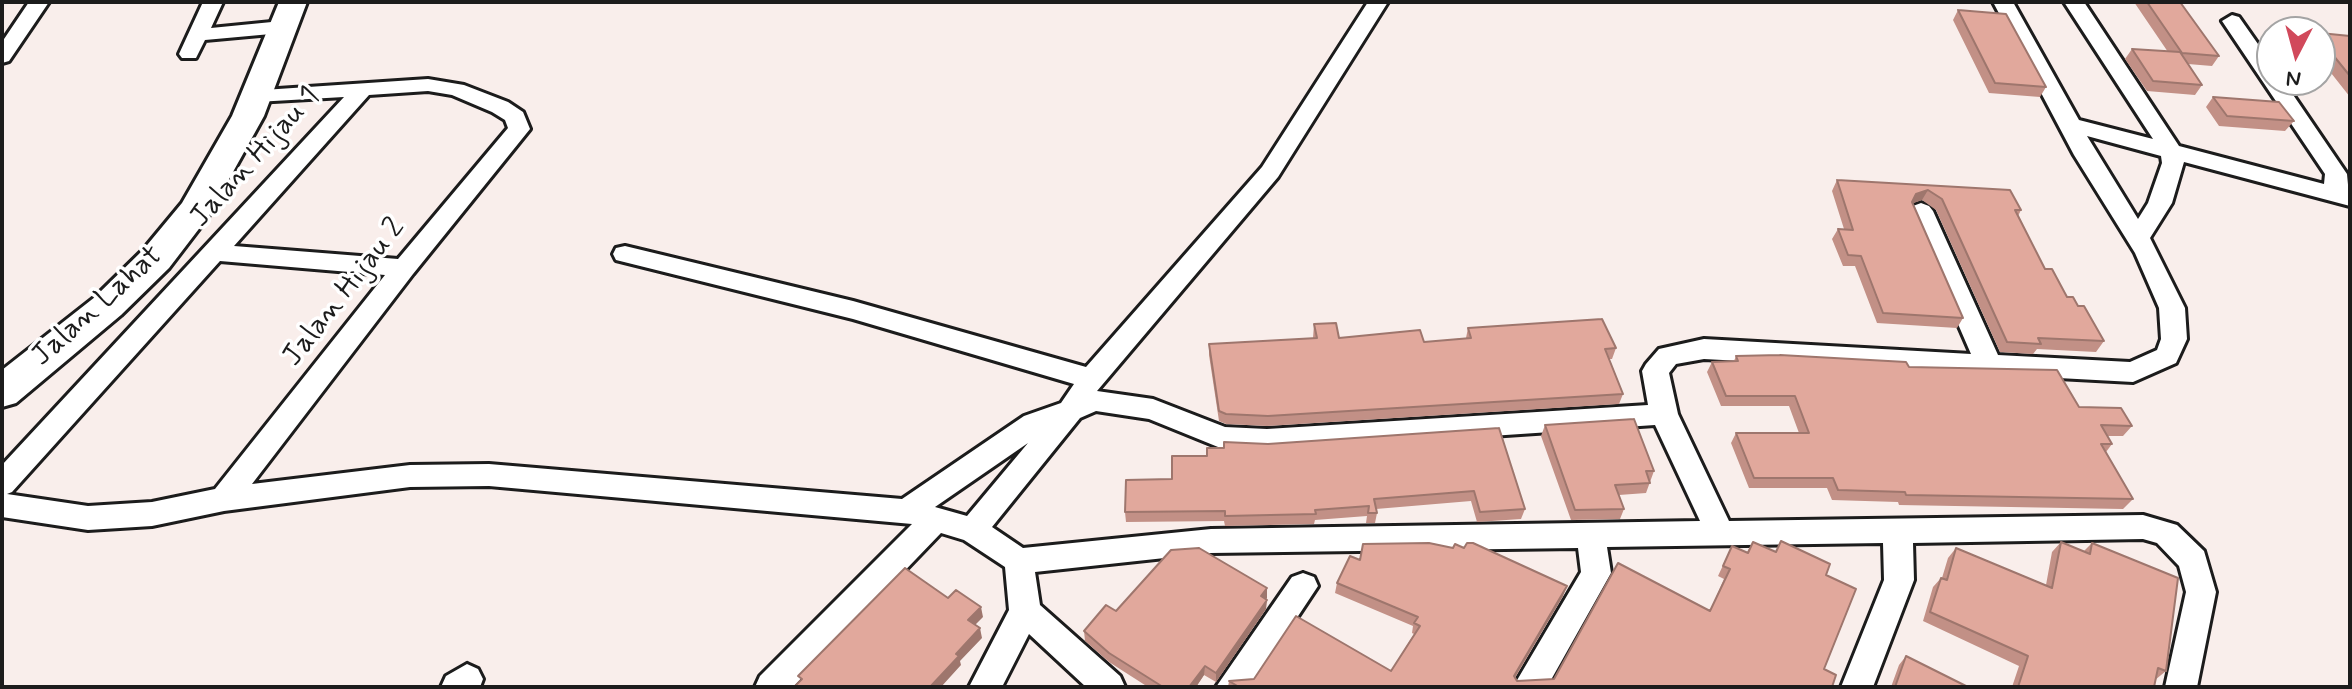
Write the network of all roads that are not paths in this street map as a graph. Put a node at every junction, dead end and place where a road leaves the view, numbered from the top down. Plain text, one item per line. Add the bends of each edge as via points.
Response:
1 (39, 2) edge
2 (213, 2) edge
3 (1378, 2) edge
4 (2003, 2) edge
5 (2074, 2) edge
6 (288, 14) edge
7 (2232, 21) dead end
8 (10, 34) edge
9 (2256, 56) edge
10 (2, 57) edge
11 (364, 88) junction
12 (256, 96) junction
13 (2283, 96) edge
14 (2071, 125) junction
15 (2172, 152) junction
16 (2342, 196) edge
17 (1921, 211) dead end
18 (2138, 239) junction
19 (212, 252) junction
20 (625, 254) dead end
21 (404, 268) junction
22 (1988, 363) junction
23 (1091, 379) junction
24 (2, 392) edge
25 (1073, 407) junction
26 (1664, 414) junction
27 (2, 484) edge
28 (224, 499) junction
29 (2, 505) edge
30 (921, 516) junction
31 (973, 530) junction
32 (1720, 532) junction
33 (1898, 532) junction
34 (1591, 536) junction
35 (1019, 561) junction
36 (1303, 586) dead end
37 (1025, 611) junction
38 (771, 687) edge
39 (985, 687) edge
40 (1109, 687) edge
41 (1232, 687) edge
42 (1529, 687) edge
43 (1857, 687) edge
44 (2181, 687) edge

1 - 8 street
2 - 6 street via 194,45
3 - 23 street via 1270,172
4 - 14 street
5 - 15 street
6 - 12 main road, Jalan Lahat
7 - 9 street
8 - 10 street
11 - 12 street
11 - 19 street, Jalan Hijau 1
11 - 21 street, Jalan Hijau 2 via 457,89 515,117 519,129
12 - 24 main road, Jalan Lahat via 196,209 156,259 108,306
13 - 16 street via 2336,174
14 - 15 street
14 - 18 street
15 - 16 street
15 - 18 street via 2160,203
17 - 22 street
18 - 22 street via 2172,308 2174,339 2167,356 2133,372
19 - 21 street
19 - 27 street, Jalan Hijau 1
20 - 23 street via 853,310
21 - 28 street, Jalan Hijau 2
22 - 26 street via 1704,349 1668,356 1655,371
23 - 25 street
25 - 26 street via 1095,401 1121,403 1153,409 1223,438 1267,440
25 - 30 street via 1034,424
25 - 31 street
26 - 32 street
28 - 29 street via 152,514 88,518
28 - 30 street via 410,476 489,475
30 - 31 street
30 - 38 street
31 - 35 street
32 - 33 street
32 - 34 street
33 - 43 street via 1899,580
33 - 44 street via 2143,527 2167,534 2193,560 2201,592
34 - 35 street via 1211,541
34 - 42 street via 1596,573
35 - 37 street
36 - 41 street
37 - 39 street
37 - 40 street

